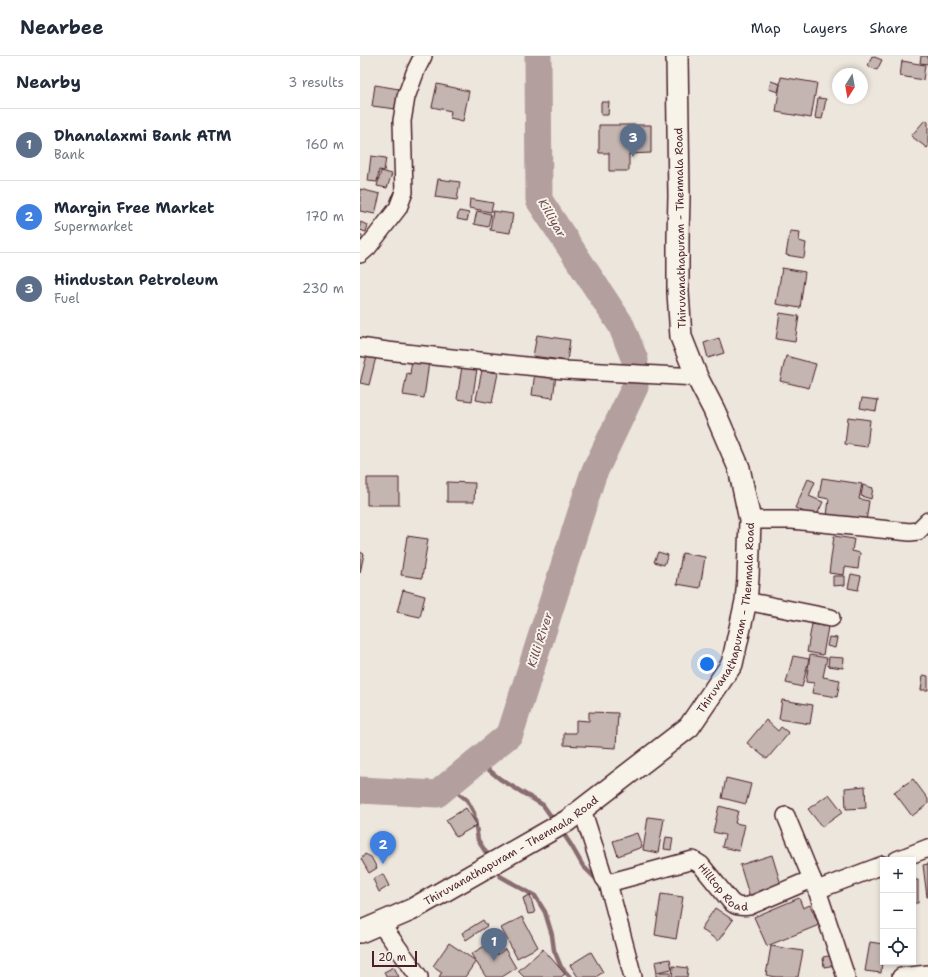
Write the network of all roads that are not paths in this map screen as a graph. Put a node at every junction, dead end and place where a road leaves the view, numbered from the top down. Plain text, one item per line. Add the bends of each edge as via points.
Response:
1 (423, 56) edge
2 (677, 56) edge
3 (360, 254) edge
4 (360, 347) edge
5 (697, 377) junction
6 (750, 520) junction
7 (928, 521) edge
8 (746, 601) junction
9 (831, 618) dead end
10 (574, 815) junction
11 (786, 816) dead end
12 (928, 848) edge
13 (905, 857) edge
14 (880, 866) edge
15 (608, 883) junction
16 (814, 885) junction
17 (380, 923) junction
18 (360, 932) edge
19 (928, 974) edge
20 (419, 977) edge
21 (633, 977) edge
22 (846, 977) edge
23 (901, 977) edge

1 - 3 street via 406,97 402,121 404,192 398,208
2 - 5 main road, Thiruvanathapuram - Thenmala Road via 678,292 681,337
4 - 5 street via 564,370
5 - 6 main road, Thiruvanathapuram - Thenmala Road via 739,468
6 - 7 street via 792,520 910,532 918,531
6 - 8 main road, Thiruvanathapuram - Thenmala Road
8 - 9 street
8 - 10 main road, Thiruvanathapuram - Thenmala Road via 732,664 689,727
10 - 15 street
10 - 17 main road, Thiruvanathapuram - Thenmala Road via 411,910
11 - 16 street
12 - 13 street
14 - 16 street, Hilltop Road
15 - 16 street, Hilltop Road via 693,860 701,865 736,906 748,906
15 - 21 street
16 - 22 street
17 - 18 main road, Thiruvanathapuram - Thenmala Road
17 - 20 street
19 - 23 street

